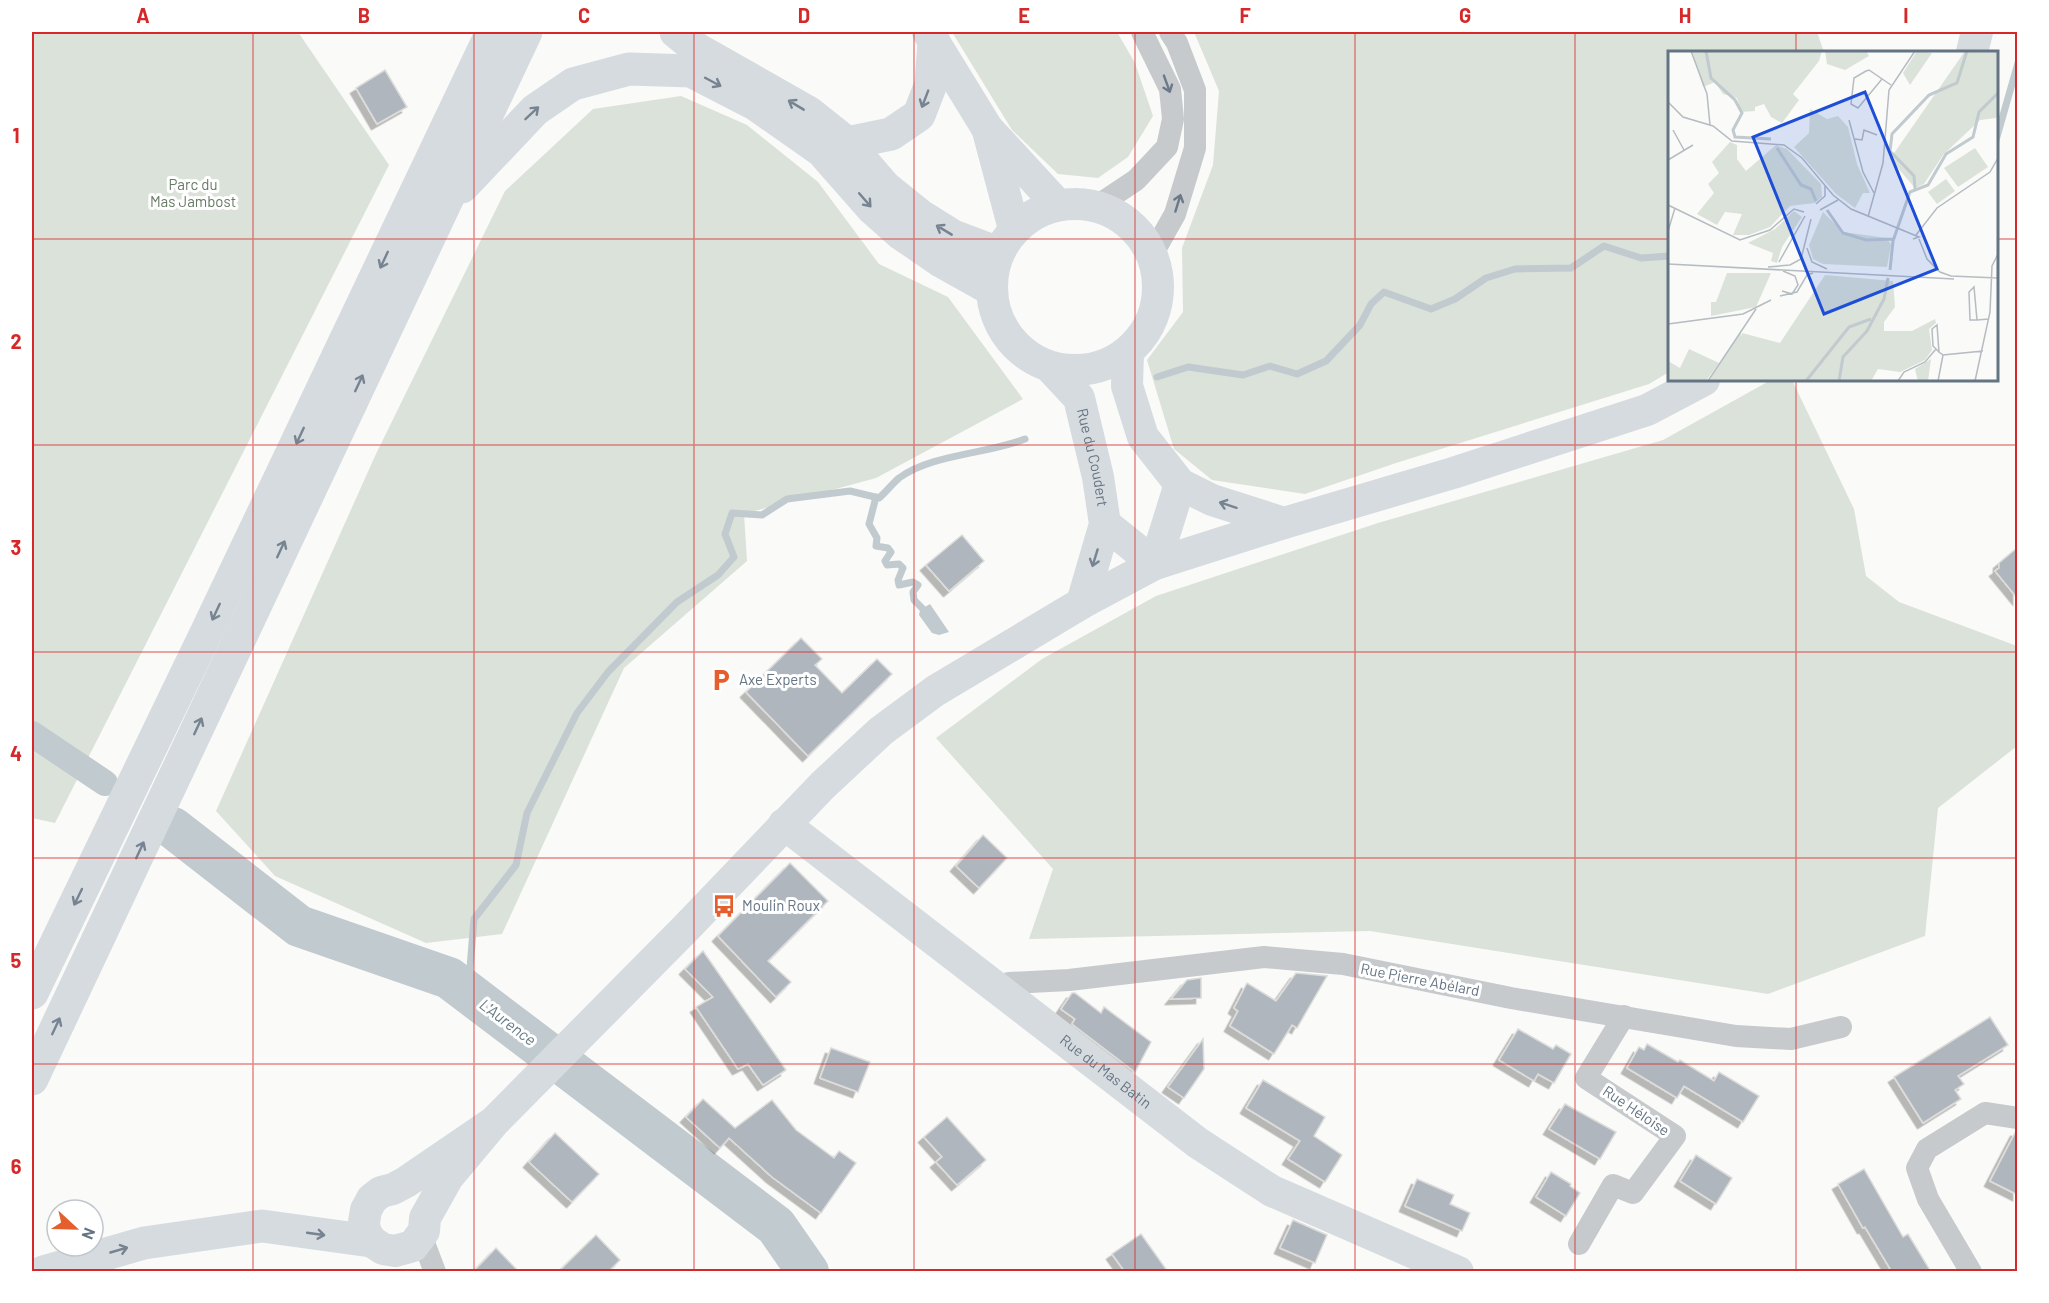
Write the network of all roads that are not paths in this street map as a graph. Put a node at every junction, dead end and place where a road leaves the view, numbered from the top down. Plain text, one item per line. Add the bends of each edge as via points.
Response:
1 (467, 32) edge
2 (492, 32) edge
3 (526, 32) edge
4 (676, 32) edge
5 (1142, 32) edge
6 (1170, 32) edge
7 (1977, 32) edge
8 (931, 37) edge
9 (1972, 51) edge
10 (987, 128) junction
11 (847, 143) junction
12 (1058, 205) junction
13 (443, 206) junction
14 (1097, 206) junction
15 (409, 207) junction
16 (1006, 241) junction
17 (1152, 255) junction
18 (991, 289) junction
19 (1128, 352) junction
20 (1051, 368) junction
21 (1702, 381) edge
22 (1180, 484) junction
23 (1284, 523) junction
24 (1105, 524) junction
25 (1155, 564) junction
26 (1082, 603) junction
27 (784, 824) junction
28 (997, 988) junction
29 (32, 993) edge
30 (1624, 1016) junction
31 (1841, 1027) dead end
32 (32, 1079) edge
33 (2018, 1118) edge
34 (494, 1122) junction
35 (393, 1189) junction
36 (404, 1236) junction
37 (1579, 1244) dead end
38 (43, 1272) edge
39 (428, 1272) edge
40 (435, 1272) edge
41 (1458, 1272) edge
42 (1971, 1272) edge

1 - 15 main road via 465,47 422,141
2 - 15 main road
3 - 13 main road
11 -> 4 main road via 808,112 697,49
5 -> 14 street via 1170,89 1173,119 1167,147 1136,180
17 -> 6 street via 1175,214 1195,148 1196,90
7 - 9 street
8 - 10 street
8 -> 11 main road via 931,84 919,115 891,134
10 - 12 street
10 - 16 street
16 -> 11 main road via 953,236 885,187
12 - 14 street
12 - 16 street via 1035,213
13 -> 18 main road via 535,110 573,84 629,69 691,71 755,104 822,151 873,209 900,233
32 -> 13 main road
14 - 17 street via 1120,216 1139,233
15 -> 29 main road
16 - 18 street via 992,271
17 - 19 street via 1158,281 1156,308 1145,332
18 - 20 street via 996,315 1008,338 1027,357
19 - 20 street via 1104,366 1077,371
19 - 22 street via 1127,386 1143,436
20 - 24 street, Rue du Coudert via 1079,398
21 - 23 street via 1647,410 1453,474
23 -> 22 street via 1212,500
22 - 25 street
23 - 25 street
24 - 25 street, Rue du Coudert
24 -> 26 street, Rue du Coudert
25 - 26 street
26 - 27 street via 935,692 881,731
27 - 28 street, Rue du Mas Batin
27 - 34 street
28 - 30 street, Rue Pierre Abélard via 1009,983 1069,980 1264,957 1343,964
28 - 41 street, Rue du Mas Batin via 1198,1143 1272,1191
30 - 31 street, Rue Pierre Abélard via 1736,1036 1791,1039
30 - 37 street, Rue Héloise via 1586,1078 1675,1136 1633,1193 1613,1185
33 - 42 street via 1985,1113 1927,1149 1917,1168 1928,1199
34 - 35 street
34 - 36 street
35 - 36 street via 408,1192 420,1202
35 - 36 street via 372,1199 366,1210 365,1231
38 -> 36 main road via 144,1243 262,1226
36 - 39 street
36 - 40 street

